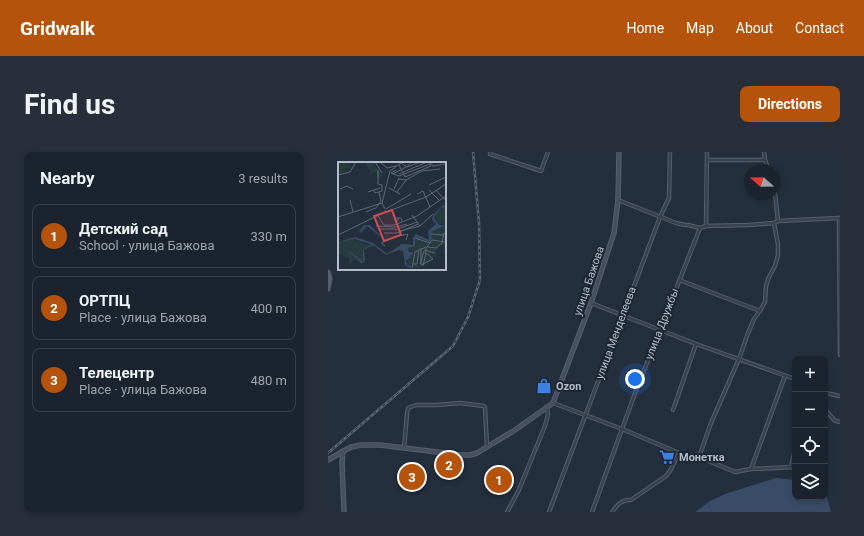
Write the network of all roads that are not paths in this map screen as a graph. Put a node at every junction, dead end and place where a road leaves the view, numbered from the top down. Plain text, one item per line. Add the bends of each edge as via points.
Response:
1 (491, 152) edge
2 (548, 152) edge
3 (619, 152) edge
4 (670, 152) edge
5 (707, 152) edge
6 (764, 152) edge
7 (707, 160) junction
8 (765, 160) junction
9 (767, 164) edge
10 (618, 200) junction
11 (776, 200) edge
12 (660, 217) junction
13 (839, 218) edge
14 (778, 221) junction
15 (774, 223) junction
16 (706, 226) junction
17 (700, 228) junction
18 (328, 272) edge
19 (679, 280) junction
20 (328, 289) edge
21 (591, 303) junction
22 (760, 310) junction
23 (622, 316) junction
24 (660, 330) junction
25 (696, 344) junction
26 (840, 355) edge
27 (739, 359) junction
28 (785, 376) junction
29 (792, 378) edge
30 (828, 394) edge
31 (840, 396) edge
32 (553, 403) junction
33 (547, 407) junction
34 (673, 410) dead end
35 (828, 413) edge
36 (586, 416) junction
37 (840, 422) edge
38 (622, 429) junction
39 (487, 447) junction
40 (404, 449) junction
41 (343, 451) junction
42 (679, 454) junction
43 (328, 460) edge
44 (698, 460) junction
45 (792, 462) edge
46 (791, 466) joint
47 (751, 470) junction
48 (344, 512) edge
49 (507, 512) edge
50 (549, 512) edge
51 (592, 512) edge
52 (612, 512) edge

1 - 2 street via 490,154 542,171
3 - 10 main road, улица Бажова
4 - 12 street, улица Менделеева via 669,198
5 - 7 street
6 - 8 street
7 - 8 street
7 - 16 street
8 - 9 street
10 - 12 street
10 - 21 main road, улица Бажова via 614,233
11 - 14 street
12 - 17 street
12 - 23 street, улица Менделеева
13 - 14 street
13 - 26 street
14 - 15 street
15 - 16 street
15 - 22 street via 778,255 766,286 765,302
16 - 17 street
17 - 19 street, улица Дружбы
18 - 20 main road
19 - 22 street
19 - 24 street, улица Дружбы
21 - 23 street
21 - 32 main road, улица Бажова
22 - 27 street
23 - 24 street
23 - 36 street, улица Менделеева
24 - 25 street
24 - 38 street, улица Дружбы
25 - 27 street
25 - 34 street
27 - 28 street
27 - 44 street
28 - 29 street
28 - 47 street
30 - 31 street
32 - 33 main road
32 - 36 street
33 - 39 main road
33 - 49 street via 545,426
35 - 37 street via 834,420
36 - 38 street
36 - 50 street, улица Менделеева
38 - 42 street
38 - 51 street, улица Дружбы
39 - 40 main road via 470,455
39 - 40 street via 484,406 460,403 416,405 408,408
40 - 41 main road via 362,445
41 - 43 main road
41 - 48 main road
42 - 44 street
42 - 52 street via 666,476 631,500 626,499
44 - 47 street via 704,459 735,472
45 - 46 street
46 - 47 street

